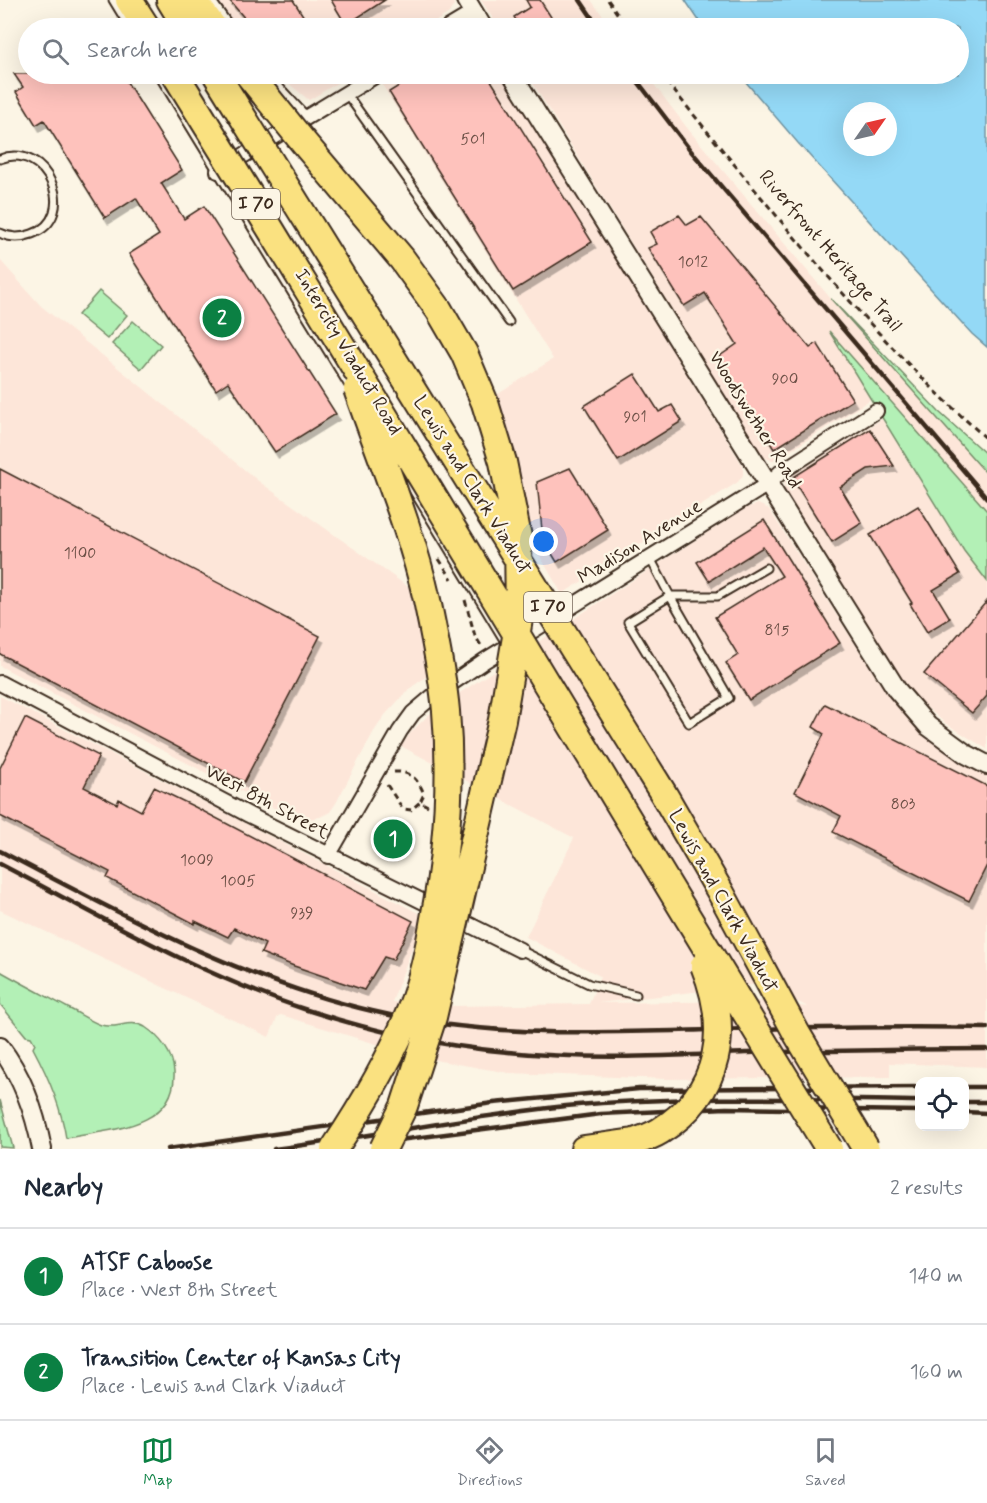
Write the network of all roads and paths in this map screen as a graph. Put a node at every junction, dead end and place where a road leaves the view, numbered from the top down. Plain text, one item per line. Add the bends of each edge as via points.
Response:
1 (112, 0) edge
2 (129, 0) edge
3 (170, 0) edge
4 (193, 0) edge
5 (211, 0) edge
6 (608, 0) edge
7 (470, 6) edge
8 (124, 18) edge
9 (141, 18) edge
10 (182, 18) edge
11 (206, 18) edge
12 (224, 18) edge
13 (458, 18) edge
14 (620, 18) edge
15 (164, 84) edge
16 (181, 84) edge
17 (222, 84) edge
18 (256, 84) edge
19 (276, 84) edge
20 (361, 84) edge
21 (518, 84) edge
22 (668, 84) edge
23 (346, 93) junction
24 (306, 116) junction
25 (0, 159) edge
26 (218, 171) junction
27 (0, 233) edge
28 (509, 322) dead end
29 (338, 335) junction
30 (876, 411) dead end
31 (987, 439) edge
32 (385, 444) dead end
33 (391, 454) dead end
34 (768, 484) junction
35 (650, 558) junction
36 (766, 568) dead end
37 (670, 596) junction
38 (508, 647) junction
39 (0, 683) edge
40 (987, 765) edge
41 (394, 772) dead end
42 (387, 784) dead end
43 (420, 802) junction
44 (436, 810) dead end
45 (328, 856) junction
46 (680, 907) junction
47 (520, 950) joint
48 (636, 994) dead end
49 (0, 1047) edge
50 (42, 1149) edge
51 (334, 1149) edge
52 (383, 1149) edge
53 (584, 1149) edge
54 (829, 1149) edge
55 (866, 1149) edge

1 - 8 lane
2 - 9 highway
3 - 10 highway
4 - 11 highway
5 - 12 lane
6 - 14 path
7 - 13 street
15 - 26 lane, Intercity Viaduct Road
16 - 29 highway, I 70, bridge
17 - 55 highway, Lewis and Clark Viaduct / I 70, bridge via 663,794
18 - 52 highway, bridge via 402,260 439,310 464,353 485,402 503,462 518,537 519,619 502,720 433,1017 407,1096
19 - 24 lane
20 - 23 street
21 - 34 street, Woodswether Road
22 - 31 path, Riverfront Heritage Trail via 829,279 947,404
23 - 24 street
23 - 28 lane
24 - 26 street
25 - 27 lane via 22,156 38,163 54,186 55,206 51,221 35,233 22,237
26 - 32 lane, Intercity Viaduct Road
29 - 46 highway, I 70, bridge
29 - 51 highway, bridge via 426,598 446,710 448,764 447,828 438,900 412,1005 361,1110
30 - 34 street, Madison Avenue
33 - 38 lane, Intercity Viaduct Road
34 - 35 street, Madison Avenue
34 - 40 street, Woodswether Road via 897,690 928,726
35 - 37 lane
35 - 38 street, Madison Avenue
36 - 37 lane via 718,596
37 - 37 lane via 628,622 689,723 729,698
38 - 45 street, Madison Avenue via 413,713
39 - 45 street, West 8th Street
41 - 43 path via 405,772 422,787
42 - 43 path via 403,809 411,810
43 - 44 path
45 - 47 street, West 8th Street
46 - 53 highway, bridge via 710,978 717,1007 719,1041 713,1067 699,1094 680,1117 658,1132 634,1142
46 - 54 highway, I 70, bridge
47 - 48 lane via 589,984
49 - 50 street via 28,1095

